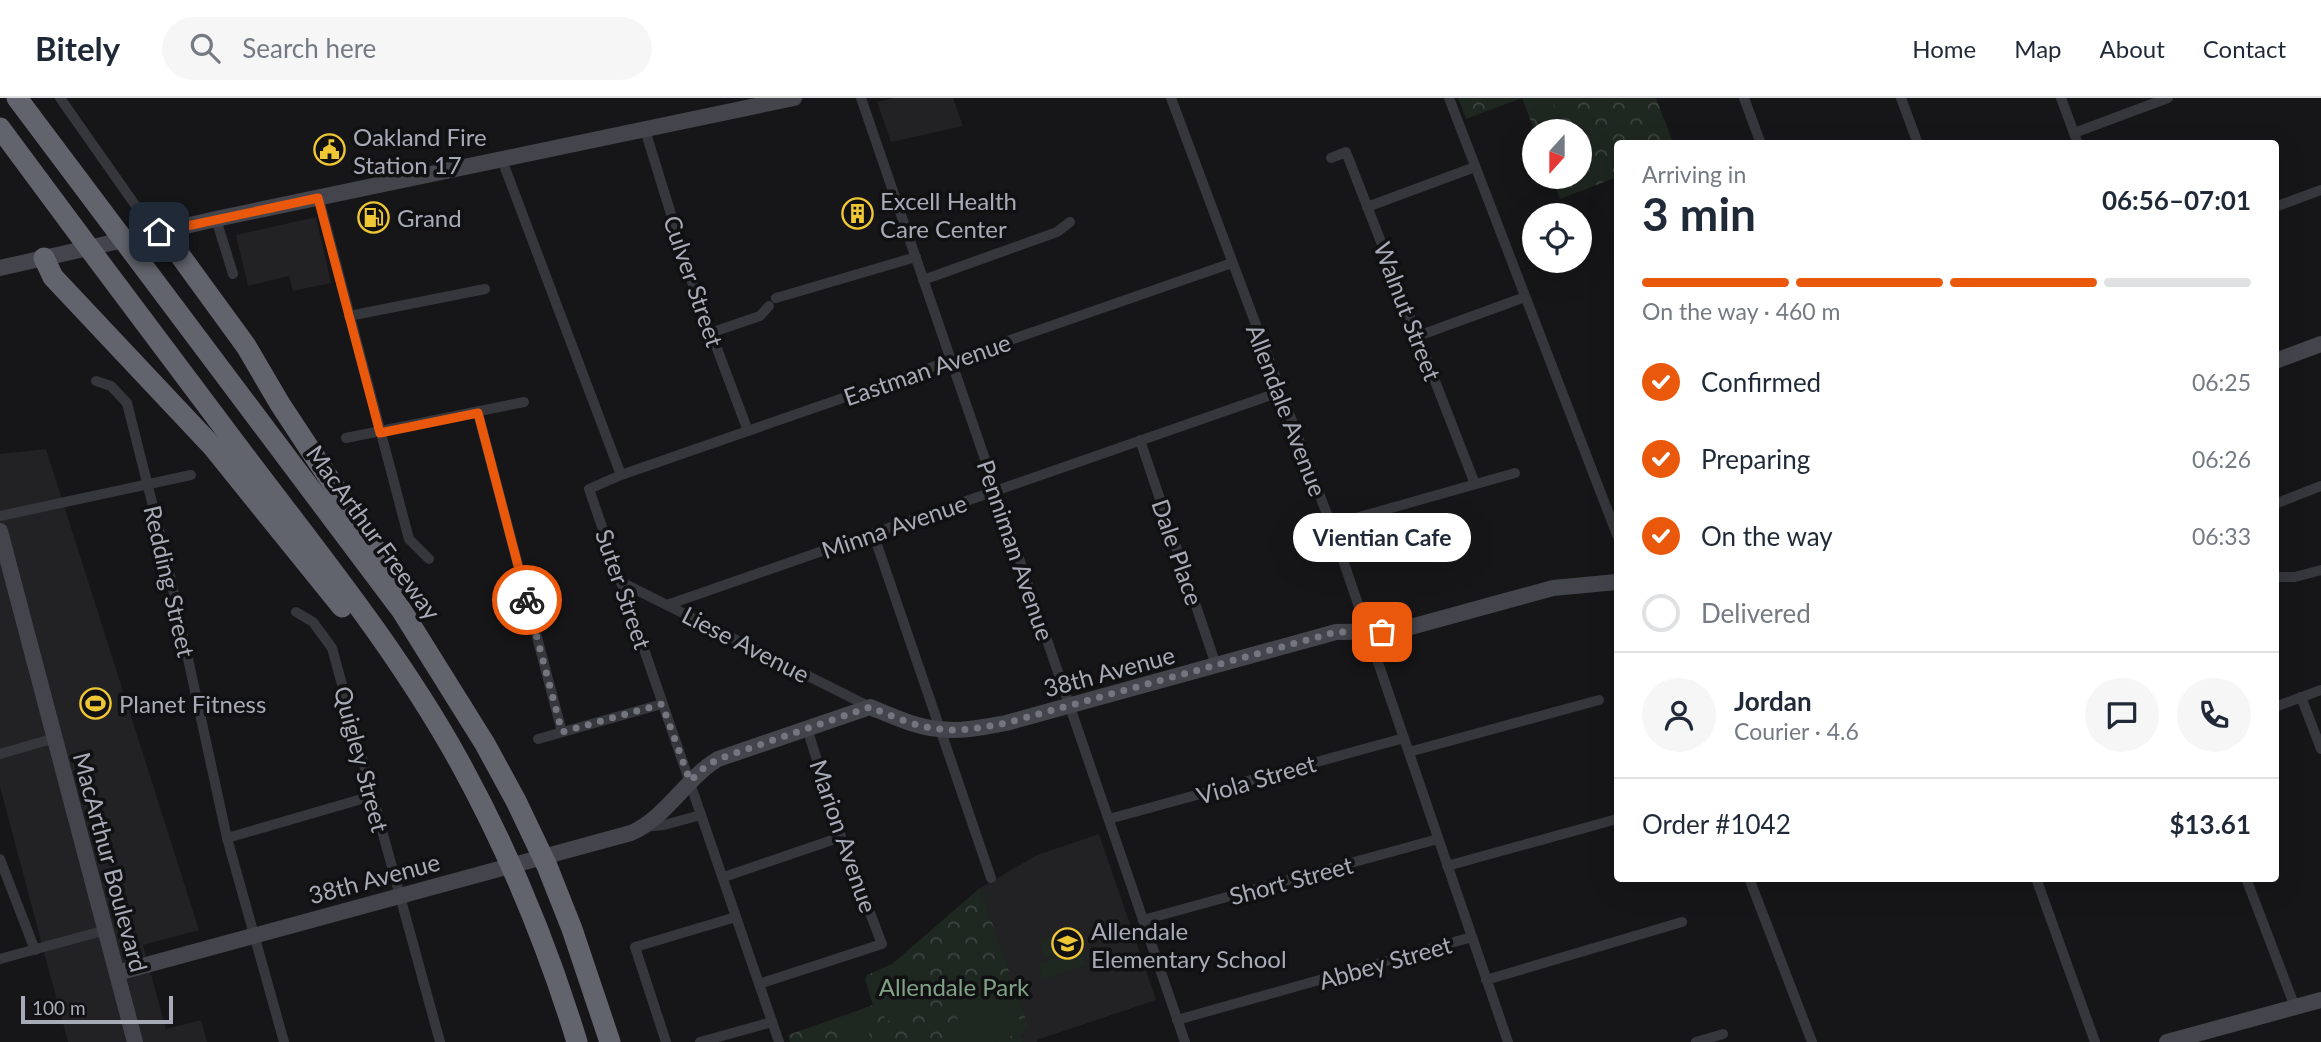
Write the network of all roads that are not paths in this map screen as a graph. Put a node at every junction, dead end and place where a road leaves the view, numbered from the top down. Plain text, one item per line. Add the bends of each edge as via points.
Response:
1 (17, 98) edge
2 (31, 98) edge
3 (60, 98) edge
4 (794, 98) edge
5 (861, 98) edge
6 (1171, 98) edge
7 (1449, 98) edge
8 (1744, 98) edge
9 (1901, 98) edge
10 (2061, 98) edge
11 (2168, 98) edge
12 (765, 101) edge
13 (0, 128) edge
14 (645, 130) junction
15 (2076, 138) edge
16 (1760, 140) edge
17 (1917, 140) edge
18 (1331, 158) dead end
19 (502, 160) junction
20 (1475, 167) junction
21 (2321, 190) edge
22 (318, 198) junction
23 (2279, 206) edge
24 (1367, 207) junction
25 (107, 219) junction
26 (216, 219) junction
27 (1070, 222) dead end
28 (159, 232) junction
29 (916, 257) junction
30 (44, 258) junction
31 (1232, 263) junction
32 (0, 268) edge
33 (233, 274) dead end
34 (923, 280) junction
35 (485, 289) dead end
36 (1525, 297) junction
37 (349, 316) junction
38 (710, 333) junction
39 (1418, 336) junction
40 (2321, 344) edge
41 (951, 360) junction
42 (2279, 360) edge
43 (96, 381) dead end
44 (1280, 392) junction
45 (524, 402) dead end
46 (478, 413) junction
47 (747, 431) junction
48 (380, 433) junction
49 (346, 439) dead end
50 (1140, 440) junction
51 (1515, 473) dead end
52 (191, 475) dead end
53 (621, 475) junction
54 (1475, 484) junction
55 (147, 485) junction
56 (2321, 486) edge
57 (995, 491) junction
58 (2279, 502) edge
59 (0, 516) edge
60 (1331, 525) junction
61 (1614, 527) edge
62 (0, 531) edge
63 (873, 533) junction
64 (429, 559) dead end
65 (2321, 570) edge
66 (2279, 577) edge
67 (621, 582) junction
68 (1614, 582) edge
69 (667, 605) junction
70 (402, 611) junction
71 (296, 612) dead end
72 (1368, 633) junction
73 (1216, 665) junction
74 (2321, 690) edge
75 (2301, 697) junction
76 (1599, 700) dead end
77 (423, 702) junction
78 (662, 704) junction
79 (1069, 705) junction
80 (2279, 705) edge
81 (870, 707) junction
82 (807, 728) junction
83 (939, 729) junction
84 (562, 732) junction
85 (55, 738) junction
86 (1404, 738) junction
87 (538, 739) dead end
88 (2321, 749) edge
89 (1409, 752) junction
90 (0, 754) edge
91 (690, 781) junction
92 (372, 796) junction
93 (701, 815) junction
94 (1109, 819) junction
95 (1614, 820) edge
96 (643, 828) junction
97 (841, 836) junction
98 (227, 838) junction
99 (1438, 839) junction
100 (0, 859) edge
101 (1447, 866) junction
102 (724, 877) junction
103 (990, 878) dead end
104 (1751, 882) edge
105 (2037, 882) edge
106 (2248, 882) edge
107 (399, 895) junction
108 (736, 917) junction
109 (1143, 920) junction
110 (1682, 922) dead end
111 (106, 930) junction
112 (255, 935) junction
113 (1472, 937) junction
114 (35, 950) junction
115 (0, 959) edge
116 (117, 973) junction
117 (1486, 979) junction
118 (759, 984) junction
119 (2321, 1000) edge
120 (2295, 1007) junction
121 (1177, 1020) junction
122 (772, 1022) junction
123 (1723, 1034) dead end
124 (2207, 1037) edge
125 (134, 1042) edge
126 (284, 1042) edge
127 (440, 1042) edge
128 (577, 1042) edge
129 (610, 1042) edge
130 (666, 1042) edge
131 (700, 1042) edge
132 (779, 1042) edge
133 (1185, 1042) edge
134 (1508, 1042) edge
135 (1696, 1042) edge
136 (1812, 1042) edge
137 (2095, 1042) edge
138 (2167, 1042) edge

1 - 25 highway, MacArthur Freeway
2 - 25 highway
3 - 28 street
4 - 12 street
5 - 29 street, Penniman Avenue
6 - 31 street, Allendale Avenue
7 - 20 street
8 - 16 street
9 - 17 street
10 - 15 street
11 - 15 street
12 - 14 street
13 - 77 highway via 349,594
14 - 19 street
14 - 38 street, Culver Street
18 - 24 street, Walnut Street via 1346,152
19 - 22 street
19 - 53 street
20 - 24 street
20 - 36 street
21 - 23 street
22 - 26 street
22 - 37 street
24 - 39 street, Walnut Street
25 - 70 highway, MacArthur Freeway
26 - 28 street
26 - 33 street
27 - 34 street via 1057,232
28 - 30 street
28 - 70 highway via 246,346 382,559
29 - 34 street, Penniman Avenue
29 - 38 street via 772,302 760,316
30 - 32 street
30 - 77 highway via 53,277 212,446
31 - 41 street, Eastman Avenue
31 - 44 street, Allendale Avenue
34 - 41 street, Penniman Avenue
35 - 37 street
36 - 39 street
36 - 61 street
37 - 48 street
38 - 47 street, Culver Street
39 - 54 street, Walnut Street
40 - 42 street
41 - 47 street, Eastman Avenue
41 - 57 street, Penniman Avenue
43 - 55 street, Redding Street via 111,386 127,403
44 - 50 street, Minna Avenue
44 - 60 street, Allendale Avenue
45 - 46 street
46 - 48 street
46 - 84 street
47 - 53 street, Eastman Avenue
48 - 49 street
48 - 64 street via 409,539
50 - 57 street, Minna Avenue
50 - 73 street, Dale Place
51 - 54 street
52 - 55 street
53 - 67 street, Suter Street via 589,489
54 - 60 street
55 - 59 street
55 - 98 street, Redding Street
56 - 58 street
57 - 63 street, Minna Avenue
57 - 79 street, Penniman Avenue
60 - 72 street, Allendale Avenue
62 - 85 street, MacArthur Boulevard
63 - 69 street, Minna Avenue
63 - 83 street
65 - 66 street
67 - 69 street, Liese Avenue
67 - 78 street, Suter Street
68 - 72 street, 38th Avenue via 1553,588 1396,631
69 - 81 street, Liese Avenue
70 - 129 highway, MacArthur Freeway via 485,744 526,822 572,929
71 - 92 street, Quigley Street via 313,622 332,648
72 - 73 street, 38th Avenue via 1336,632
72 - 86 street, Allendale Avenue
73 - 79 street, 38th Avenue
74 - 75 street
75 - 80 street
75 - 88 street
76 - 89 street
77 - 128 highway via 464,770 517,876
78 - 84 street
78 - 91 street, Suter Street
79 - 83 street, 38th Avenue via 1006,723
79 - 94 street, Penniman Avenue
81 - 82 street, 38th Avenue
81 - 83 street, 38th Avenue
82 - 91 street, 38th Avenue via 718,759
82 - 97 street, Marion Avenue
83 - 103 street
84 - 87 street
85 - 90 street
85 - 111 street, MacArthur Boulevard
86 - 89 street, Allendale Avenue
86 - 94 street, Viola Street
89 - 99 street, Allendale Avenue
91 - 93 street, Suter Street
91 - 96 street, 38th Avenue
92 - 98 street
92 - 107 street, Quigley Street
93 - 96 street, 38th Avenue
93 - 102 street, Suter Street
94 - 109 street, Penniman Avenue
95 - 101 street
96 - 107 street, 38th Avenue
97 - 102 street
97 - 118 street, Marion Avenue via 882,944
98 - 112 street, Redding Street
99 - 101 street, Allendale Avenue
99 - 109 street, Short Street
100 - 114 street
101 - 113 street, Allendale Avenue
102 - 108 street, Suter Street
104 - 136 street
105 - 137 street
106 - 120 street
107 - 112 street, 38th Avenue
107 - 127 street, Quigley Street
108 - 118 street, Suter Street
108 - 130 street via 635,947
109 - 121 street, Penniman Avenue
110 - 117 street
111 - 114 street
111 - 116 street, MacArthur Boulevard
112 - 116 street, 38th Avenue
112 - 126 street, Redding Street
113 - 117 street, Allendale Avenue
113 - 121 street, Abbey Street
114 - 115 street
116 - 125 street, MacArthur Boulevard
117 - 134 street, Allendale Avenue
118 - 122 street, Suter Street
119 - 120 street
120 - 124 street
121 - 133 street, Penniman Avenue
122 - 131 street
122 - 132 street, Suter Street
123 - 135 street
124 - 138 street

